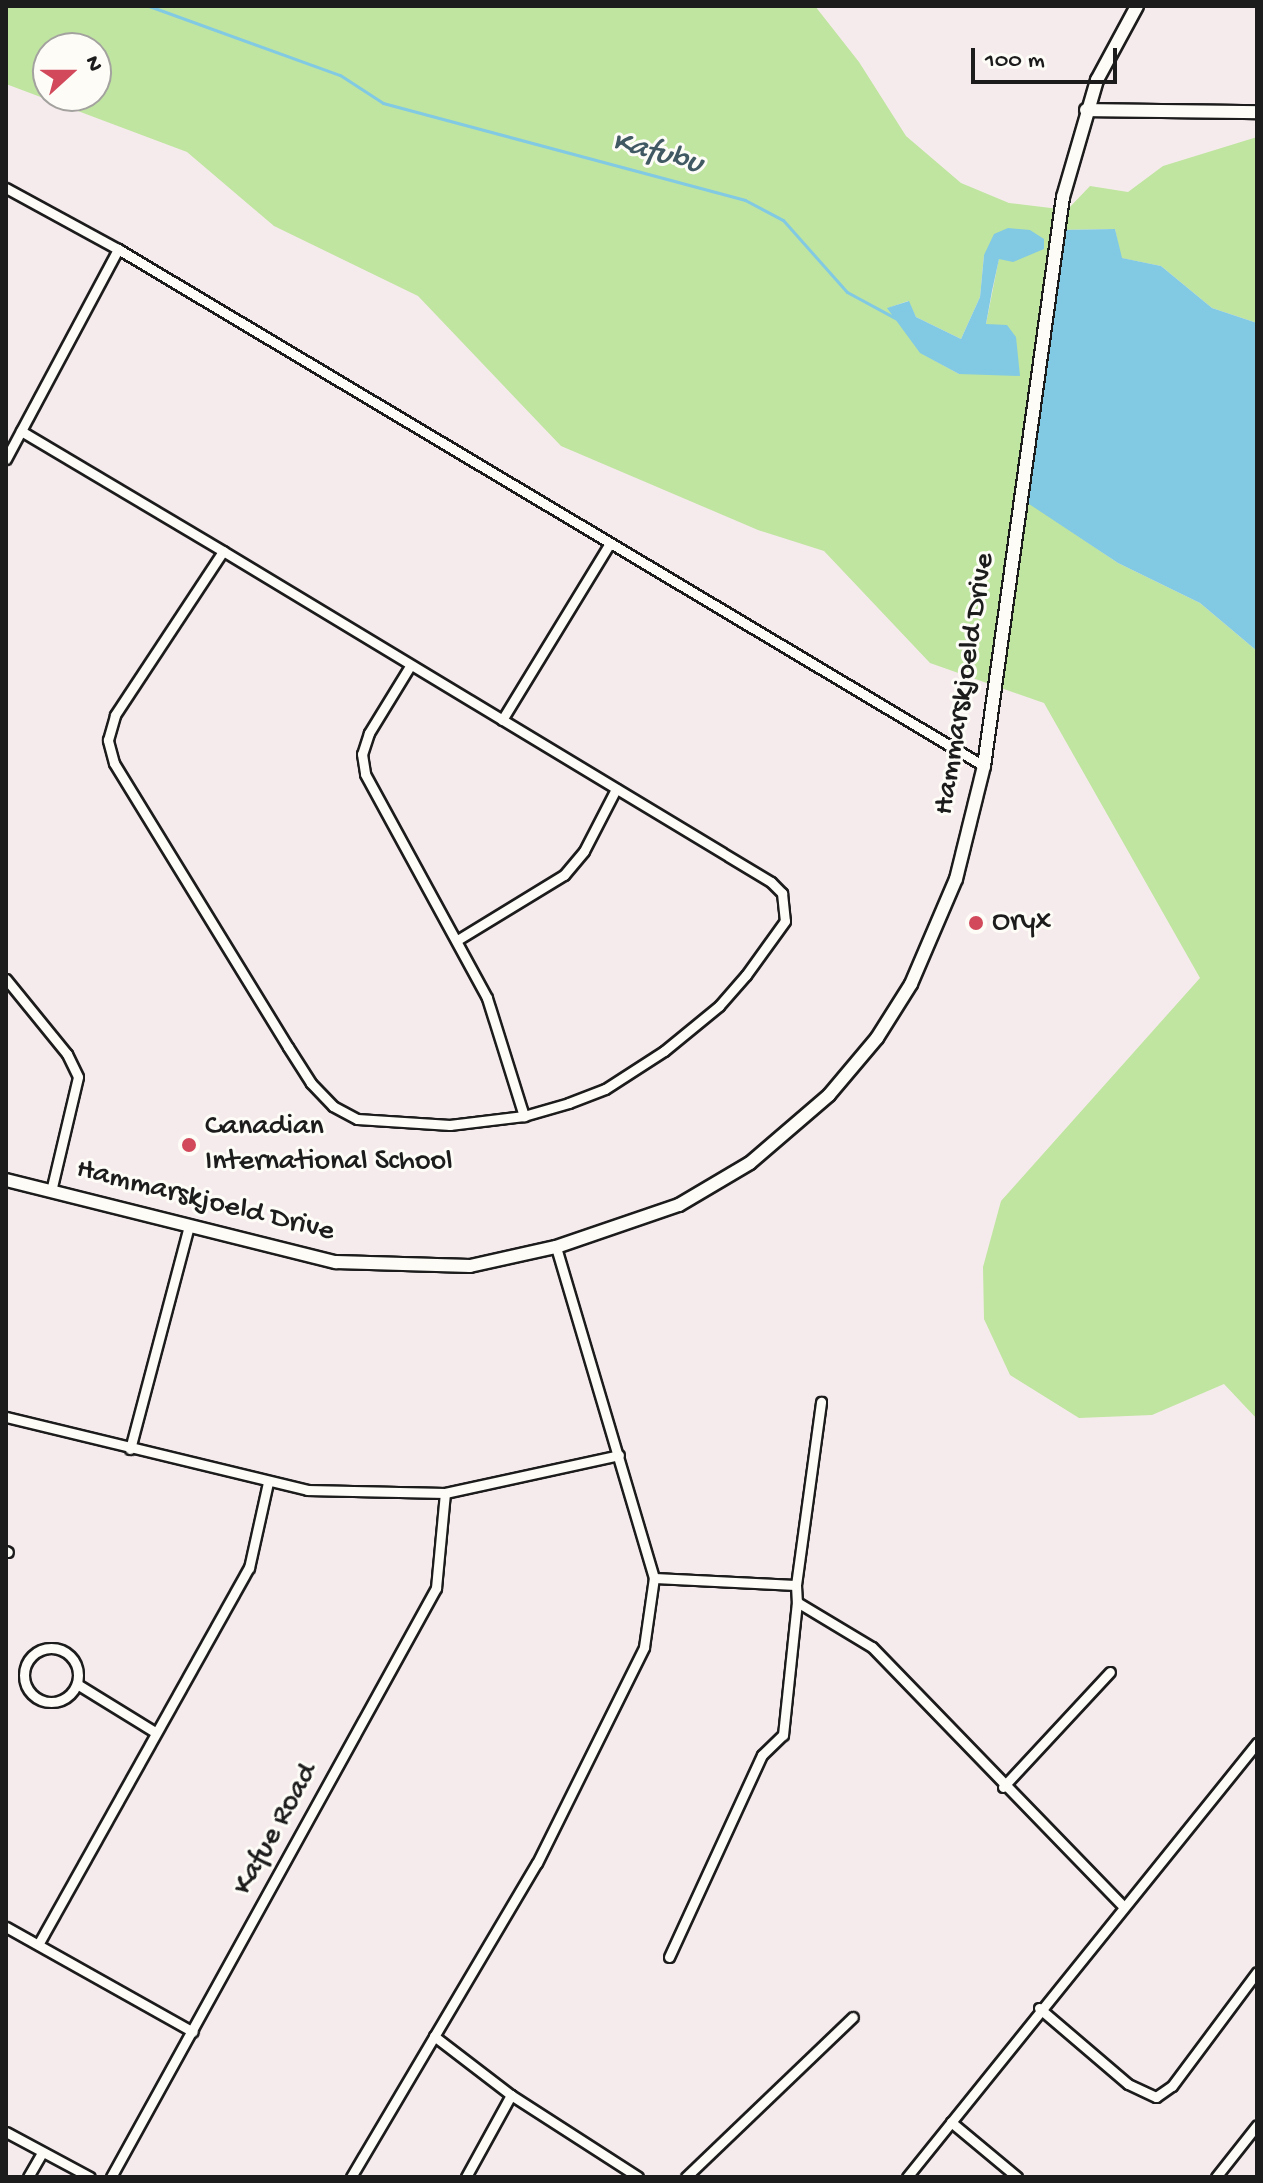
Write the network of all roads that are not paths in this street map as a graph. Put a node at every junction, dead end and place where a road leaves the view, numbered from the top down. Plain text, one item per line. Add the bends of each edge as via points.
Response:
1 (1137, 6) edge
2 (1086, 110) junction
3 (1257, 112) edge
4 (6, 188) edge
5 (118, 249) junction
6 (21, 431) junction
7 (6, 459) edge
8 (609, 545) junction
9 (223, 551) junction
10 (410, 666) junction
11 (502, 720) junction
12 (984, 766) junction
13 (616, 789) junction
14 (459, 939) junction
15 (6, 979) edge
16 (524, 1116) junction
17 (6, 1180) edge
18 (51, 1191) junction
19 (189, 1226) junction
20 (556, 1247) junction
21 (821, 1402) dead end
22 (6, 1417) edge
23 (130, 1449) junction
24 (619, 1455) junction
25 (268, 1482) junction
26 (445, 1493) junction
27 (654, 1578) junction
28 (796, 1585) junction
29 (797, 1602) junction
30 (1110, 1672) dead end
31 (77, 1684) junction
32 (155, 1732) junction
33 (1257, 1743) edge
34 (1003, 1787) junction
35 (1123, 1906) junction
36 (6, 1927) edge
37 (39, 1943) junction
38 (669, 1957) dead end
39 (1257, 1972) edge
40 (1039, 2008) junction
41 (853, 2017) dead end
42 (193, 2032) junction
43 (434, 2036) junction
44 (511, 2095) junction
45 (951, 2122) junction
46 (1257, 2125) edge
47 (6, 2132) edge
48 (42, 2153) junction
49 (634, 2176) edge
50 (28, 2177) edge
51 (90, 2177) edge
52 (111, 2177) edge
53 (351, 2177) edge
54 (466, 2177) edge
55 (686, 2177) edge
56 (907, 2177) edge
57 (1017, 2177) edge
58 (1216, 2177) edge

1 - 2 main road, Hammarskjoeld Drive
2 - 3 main road
2 - 12 main road, Hammarskjoeld Drive via 1062,208
4 - 5 street
5 - 6 street
5 - 8 street
6 - 7 street
6 - 9 street
8 - 11 street
8 - 12 street
9 - 10 street
9 - 16 street via 115,715 108,740 114,763 311,1083 333,1106 357,1119 399,1125
10 - 11 street
10 - 14 street via 369,733 362,754 365,774
11 - 13 street
12 - 20 main road, Hammarskjoeld Drive via 940,925 877,1038 829,1095 750,1163 707,1190 640,1220
13 - 14 street via 584,851 564,875
13 - 16 street via 771,882 782,893 785,921 719,1006 664,1051 605,1089
14 - 16 street via 504,1041
15 - 18 street via 67,1054 78,1077
17 - 18 main road, Hammarskjoeld Drive
18 - 19 main road, Hammarskjoeld Drive
19 - 20 main road, Hammarskjoeld Drive via 336,1262 414,1267 470,1266
19 - 23 street
20 - 24 street
21 - 28 street
22 - 23 street
23 - 25 street
24 - 26 street
24 - 27 street
25 - 26 street via 307,1490
25 - 32 street via 249,1568
26 - 42 street, Kafue Road via 436,1588
27 - 28 street
27 - 43 street via 639,1666 537,1863
28 - 29 street
29 - 34 street via 872,1647
29 - 38 street via 786,1726 762,1755
30 - 34 street
31 - 31 street via 60,1701 37,1699 28,1690 25,1667 32,1656 54,1648 74,1661
31 - 32 street
32 - 37 street
33 - 35 street
34 - 35 street
35 - 40 street
36 - 37 street
37 - 42 street
39 - 40 street via 1172,2086 1156,2097 1128,2084
40 - 45 street
41 - 55 street
42 - 52 street, Kafue Road
43 - 44 street
43 - 53 street
44 - 49 street
44 - 54 street
45 - 56 street
45 - 57 street
46 - 58 street
47 - 48 street
48 - 50 street
48 - 51 street

